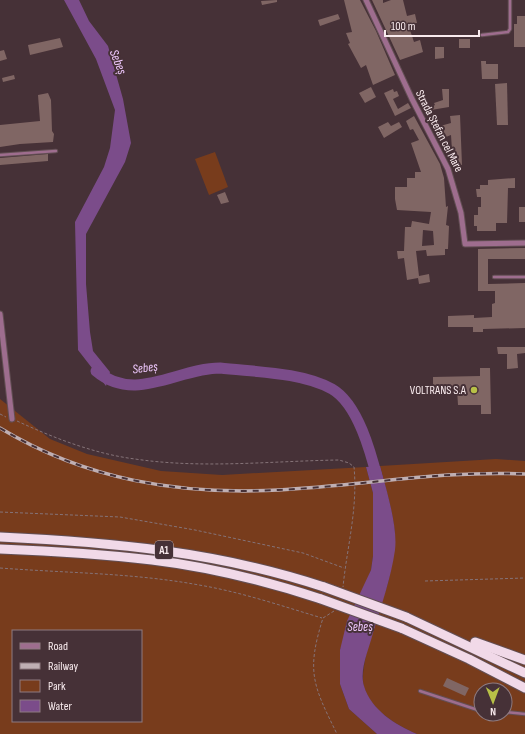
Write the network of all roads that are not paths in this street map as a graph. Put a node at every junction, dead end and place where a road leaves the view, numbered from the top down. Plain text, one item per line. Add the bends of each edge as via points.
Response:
1 (366, 0) edge
2 (510, 0) edge
3 (482, 35) dead end
4 (56, 151) dead end
5 (0, 156) edge
6 (525, 243) edge
7 (494, 277) dead end
8 (525, 277) edge
9 (0, 314) edge
10 (12, 419) road end
11 (0, 537) edge
12 (0, 549) edge
13 (406, 617) junction
14 (525, 660) edge
15 (525, 673) edge
16 (525, 688) edge
17 (420, 691) dead end
18 (473, 708) edge
19 (513, 713) edge
20 (525, 714) edge

1 - 6 street, Strada Ștefan cel Mare via 448,169 461,212 465,244
2 - 3 lane via 510,30
4 - 5 lane
7 - 8 lane
9 - 10 street
11 - 13 highway, A1, bridge via 71,540 156,549 268,570
12 - 16 highway, A1, bridge via 115,556 176,564 264,582 321,599 401,628 469,658
13 - 14 highway via 428,622
13 - 15 highway, A1
17 - 18 lane
19 - 20 lane

